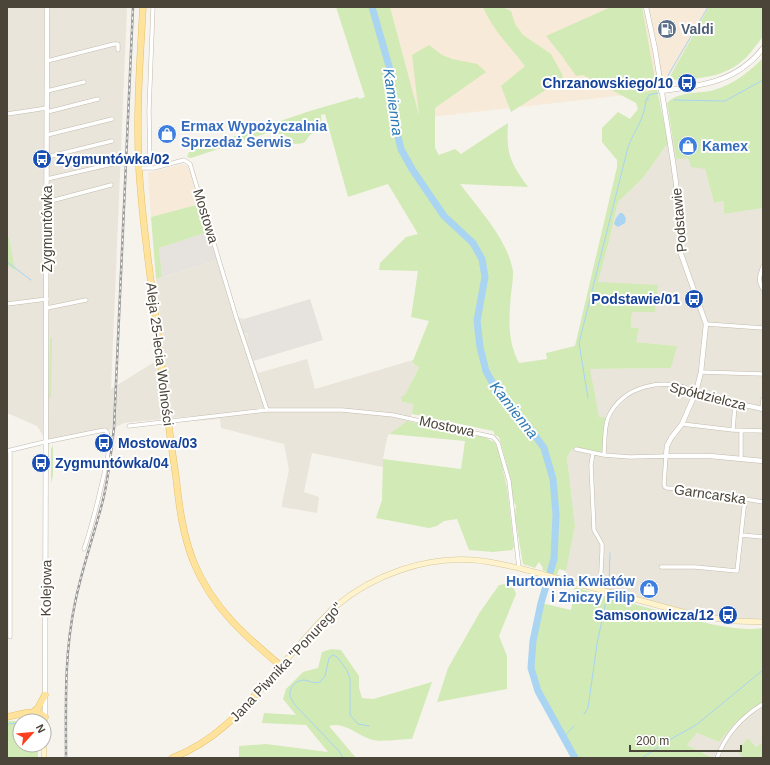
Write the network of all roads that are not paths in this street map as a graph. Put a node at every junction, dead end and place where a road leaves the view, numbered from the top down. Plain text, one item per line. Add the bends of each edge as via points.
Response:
1 (47, 7) edge
2 (143, 7) edge
3 (153, 7) edge
4 (646, 7) edge
5 (763, 48) edge
6 (118, 50) dead end
7 (47, 60) junction
8 (84, 82) dead end
9 (47, 91) junction
10 (661, 91) junction
11 (98, 99) dead end
12 (47, 110) junction
13 (7, 114) edge
14 (112, 119) dead end
15 (47, 135) junction
16 (112, 141) dead end
17 (47, 157) junction
18 (112, 164) dead end
19 (139, 168) junction
20 (150, 168) junction
21 (47, 179) junction
22 (111, 185) dead end
23 (47, 202) junction
24 (763, 266) edge
25 (763, 289) edge
26 (47, 299) junction
27 (86, 300) dead end
28 (7, 304) edge
29 (47, 308) junction
30 (706, 324) junction
31 (763, 328) edge
32 (702, 372) junction
33 (763, 374) edge
34 (696, 392) junction
35 (763, 399) edge
36 (735, 404) junction
37 (763, 409) edge
38 (267, 410) junction
39 (168, 421) junction
40 (682, 424) junction
41 (129, 426) dead end
42 (733, 430) junction
43 (742, 430) junction
44 (763, 431) edge
45 (47, 442) junction
46 (576, 449) dead end
47 (8, 451) edge
48 (593, 453) junction
49 (604, 455) junction
50 (666, 456) junction
51 (740, 459) junction
52 (763, 461) edge
53 (745, 499) junction
54 (763, 502) edge
55 (741, 535) junction
56 (763, 537) edge
57 (84, 549) dead end
58 (8, 555) edge
59 (661, 567) dead end
60 (519, 568) junction
61 (600, 590) junction
62 (8, 604) edge
63 (763, 622) edge
64 (10, 637) dead end
65 (281, 666) junction
66 (45, 695) junction
67 (763, 704) edge
68 (36, 713) edge
69 (45, 713) edge
70 (172, 758) edge
71 (717, 758) edge

1 - 7 street, Zygmuntówka
2 - 19 main road, Aleja 25-lecia Wolności
3 - 20 street via 149,110
4 - 10 street, Podstawie
5 - 10 street via 744,67 722,80
6 - 7 street via 118,44 114,44
7 - 9 street, Zygmuntówka
8 - 9 street
9 - 12 street, Zygmuntówka
10 - 30 street, Podstawie via 676,183 681,254
11 - 12 street
12 - 13 street
12 - 15 street, Zygmuntówka
14 - 15 street
15 - 17 street, Zygmuntówka
16 - 17 street
17 - 21 street, Zygmuntówka
18 - 21 street
19 - 20 street, Mostowa
19 - 39 main road, Aleja 25-lecia Wolności via 143,222
20 - 38 street, Mostowa via 184,160 190,164
21 - 23 street, Zygmuntówka
22 - 23 street
23 - 26 street, Zygmuntówka
24 - 25 street via 759,278
26 - 28 street
26 - 29 street, Zygmuntówka
27 - 29 street
29 - 45 street, Zygmuntówka
30 - 31 street
30 - 32 street
32 - 33 street
32 - 34 street
34 - 36 street, Spółdzielcza
34 - 40 street
34 - 49 street, Spółdzielcza via 666,385 651,386 628,393 608,418
35 - 37 street
36 - 37 street, Spółdzielcza
36 - 42 street
38 - 39 street, Mostowa
38 - 60 street, Mostowa via 381,413 493,437 498,443 509,481
39 - 41 street, Mostowa
39 - 65 main road, Aleja 25-lecia Wolności via 184,533 199,573 230,620
40 - 42 street
40 - 50 street via 669,442
42 - 43 street
43 - 44 street
43 - 51 street
45 - 47 street
45 - 57 street via 105,430 108,436 104,479
45 - 66 street, Kolejowa
46 - 48 street
47 - 58 street
48 - 49 street
48 - 61 street via 594,530 602,544
49 - 50 street
50 - 51 street
50 - 53 street, Garncarska via 665,487
51 - 52 street
53 - 54 street, Garncarska
53 - 55 street
55 - 56 street
55 - 59 street via 737,571
58 - 62 street
60 - 61 main road, Jana Piwnika "Ponurego"
60 - 65 main road, Jana Piwnika "Ponurego" via 473,560 454,560 421,565 388,575 337,605
61 - 63 main road, Jana Piwnika "Ponurego" via 705,617
62 - 64 street
65 - 70 main road, Jana Piwnika "Ponurego" via 228,724 199,745
66 - 68 main road
66 - 69 street, Kolejowa
67 - 71 street via 733,728

